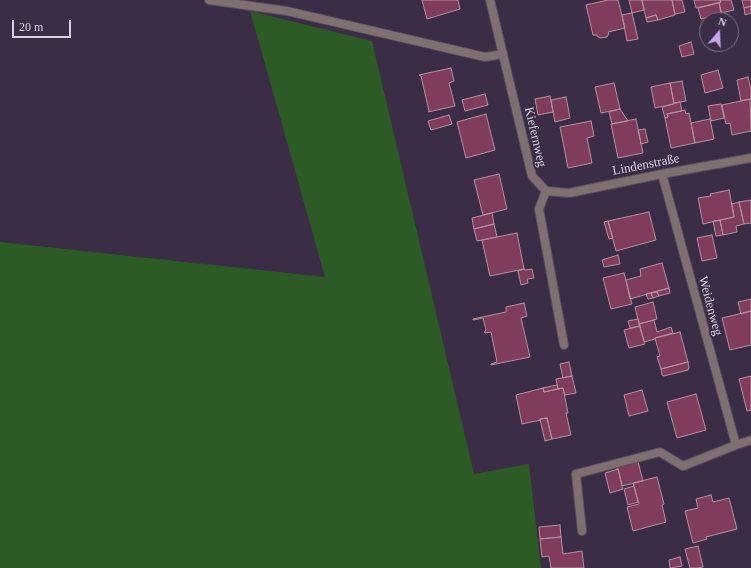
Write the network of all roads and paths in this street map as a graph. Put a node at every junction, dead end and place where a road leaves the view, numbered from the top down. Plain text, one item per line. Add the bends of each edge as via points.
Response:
1 (209, 0) edge
2 (490, 0) edge
3 (503, 54) junction
4 (751, 158) edge
5 (662, 174) junction
6 (546, 191) junction
7 (564, 345) dead end
8 (751, 440) edge
9 (736, 445) junction
10 (582, 532) dead end

1 - 3 street via 287,11 485,57
2 - 3 street, Kiefernweg
3 - 6 street, Kiefernweg via 532,176
4 - 5 street, Lindenstraße
5 - 6 street, Lindenstraße via 569,193
5 - 9 street, Weidenweg
6 - 7 street via 539,208
8 - 9 street
9 - 10 street via 683,466 660,452 576,474

